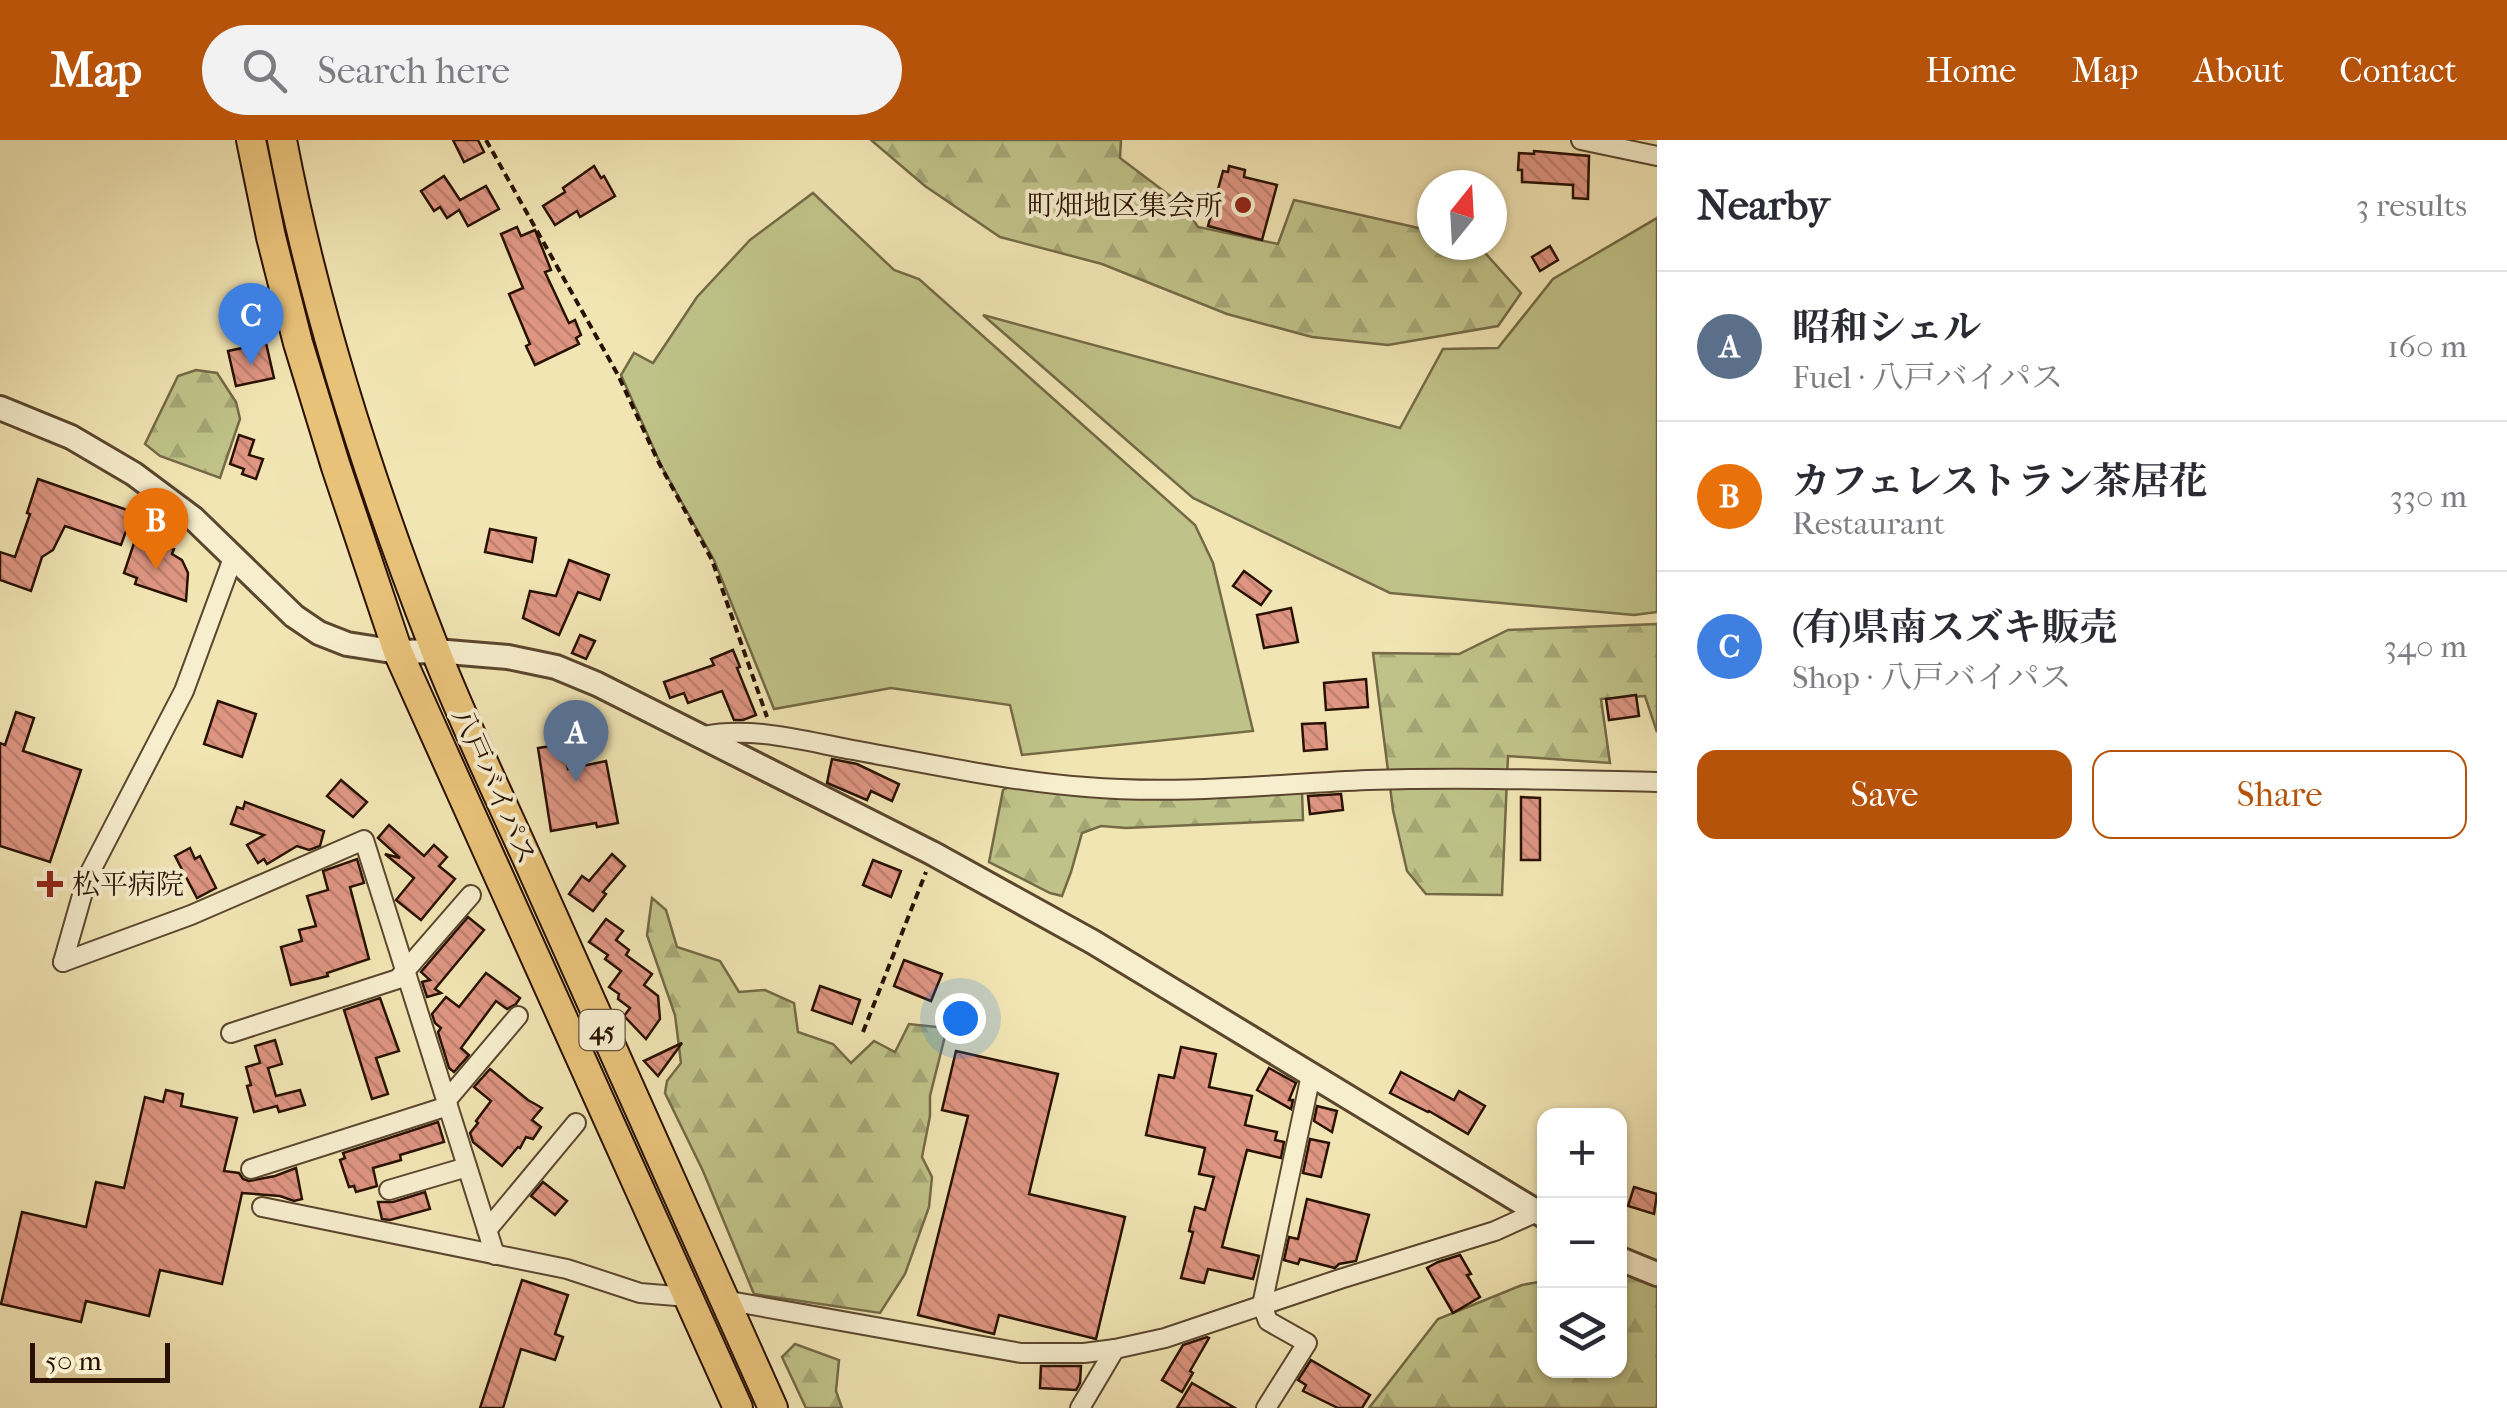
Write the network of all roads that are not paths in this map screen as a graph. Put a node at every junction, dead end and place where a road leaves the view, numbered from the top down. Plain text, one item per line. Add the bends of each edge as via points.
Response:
1 (250, 140) edge
2 (282, 140) edge
3 (1581, 140) edge
4 (1657, 156) edge
5 (0, 408) edge
6 (233, 558) junction
7 (435, 650) junction
8 (398, 652) junction
9 (703, 736) junction
10 (1657, 782) edge
11 (470, 896) dead end
12 (405, 971) junction
13 (518, 1016) dead end
14 (231, 1033) dead end
15 (1311, 1075) junction
16 (447, 1104) junction
17 (576, 1122) dead end
18 (467, 1166) junction
19 (250, 1169) dead end
20 (389, 1190) dead end
21 (262, 1207) dead end
22 (1537, 1212) edge
23 (1537, 1215) edge
24 (487, 1230) junction
25 (495, 1255) junction
26 (1627, 1262) edge
27 (1657, 1274) edge
28 (688, 1297) junction
29 (724, 1300) junction
30 (1262, 1306) junction
31 (1115, 1349) junction
32 (738, 1408) edge
33 (773, 1408) edge
34 (1080, 1408) edge
35 (1266, 1408) edge

1 - 8 highway, 八戸バイパス / 45 via 298,343
2 - 7 highway, 八戸バイパス / 45 via 334,354 378,499
3 - 4 street
5 - 6 street via 134,474
6 - 8 street via 319,633
6 - 12 street via 184,690 88,878 62,962 191,916 364,840
7 - 8 street
7 - 9 street via 556,667
7 - 29 highway, 八戸バイパス / 45
8 - 28 highway, 八戸バイパス / 45
9 - 10 street via 729,730 774,735 1086,787 1201,790 1453,778
9 - 15 street via 1093,942
11 - 12 street
12 - 14 street via 398,979
12 - 16 street
13 - 16 street
15 - 22 street
15 - 30 street
16 - 18 street
16 - 19 street
17 - 24 street
18 - 20 street
18 - 24 street
21 - 25 street
23 - 30 street
24 - 25 street
25 - 28 street via 640,1292
26 - 27 street
28 - 32 highway, 八戸バイパス / 45
29 - 31 street via 1021,1353
29 - 33 highway, 八戸バイパス / 45
30 - 31 street
30 - 35 street via 1268,1321 1307,1343
31 - 34 street

